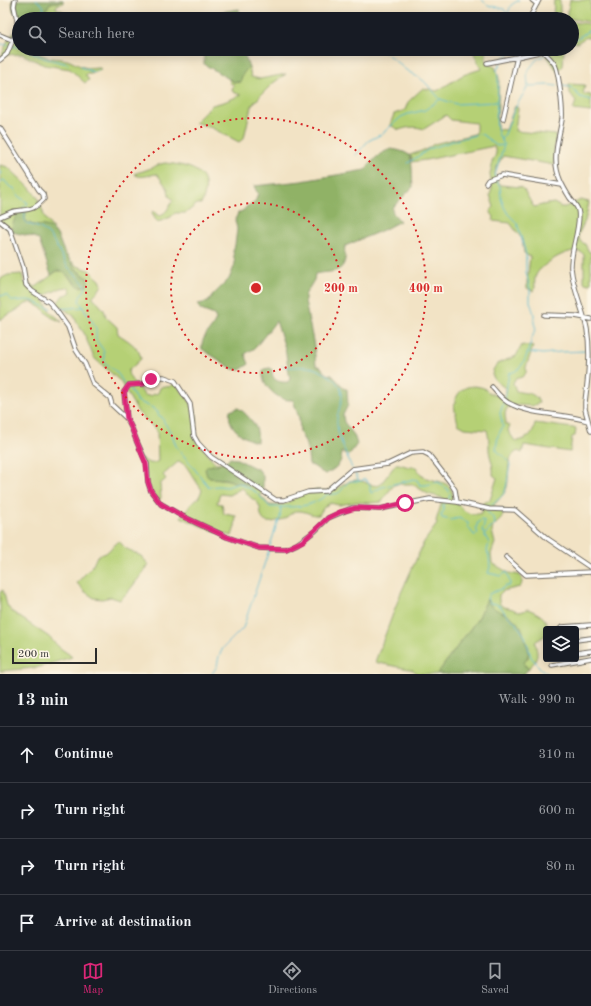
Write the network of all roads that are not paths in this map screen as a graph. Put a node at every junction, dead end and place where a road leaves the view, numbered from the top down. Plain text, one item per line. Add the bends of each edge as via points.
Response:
1 (15, 0) edge
2 (532, 0) edge
3 (538, 2) edge
4 (15, 12) edge
5 (533, 12) edge
6 (0, 34) edge
7 (12, 40) joint
8 (521, 56) edge
9 (547, 56) edge
10 (517, 57) junction
11 (0, 60) edge
12 (488, 63) dead end
13 (503, 119) dead end
14 (0, 128) edge
15 (486, 183) dead end
16 (562, 185) junction
17 (0, 217) edge
18 (0, 221) edge
19 (544, 315) dead end
20 (584, 318) junction
21 (591, 319) edge
22 (492, 387) dead end
23 (127, 419) junction
24 (588, 421) junction
25 (591, 431) edge
26 (457, 502) junction
27 (506, 557) dead end
28 (591, 568) edge
29 (591, 572) edge
30 (591, 625) edge
31 (576, 626) edge
32 (591, 638) edge
33 (579, 640) edge
34 (591, 651) edge
35 (579, 653) edge
36 (591, 658) edge
37 (552, 665) dead end

1 - 4 street
2 - 3 street
3 - 5 street
6 - 7 street
7 - 11 street via 7,54
8 - 10 street
9 - 16 street via 555,65 562,106 556,162
10 - 12 street
10 - 13 street
14 - 17 street via 44,199 25,211 14,211
15 - 16 street via 488,180 508,176
16 - 20 street via 578,210 572,269 573,284
18 - 23 street via 10,229 23,267 26,285 56,310 68,327 93,384 110,398 112,405
19 - 20 street
20 - 21 street
20 - 24 street via 590,348 585,402
22 - 24 street via 512,405
23 - 26 street via 146,464 151,491 161,504 210,530 259,548 292,547 303,541 332,515 352,508 380,509 430,499
23 - 26 street via 125,388 132,384 143,384 155,377 164,377 175,381 190,404 194,436 198,443 211,457 272,499 284,500 308,492 326,491 352,469 388,464 411,453 423,452 430,455 450,482
24 - 25 street
26 - 28 street via 487,508 513,509 548,539
27 - 29 street via 526,575
30 - 31 street
32 - 33 street
34 - 35 street
36 - 37 street

